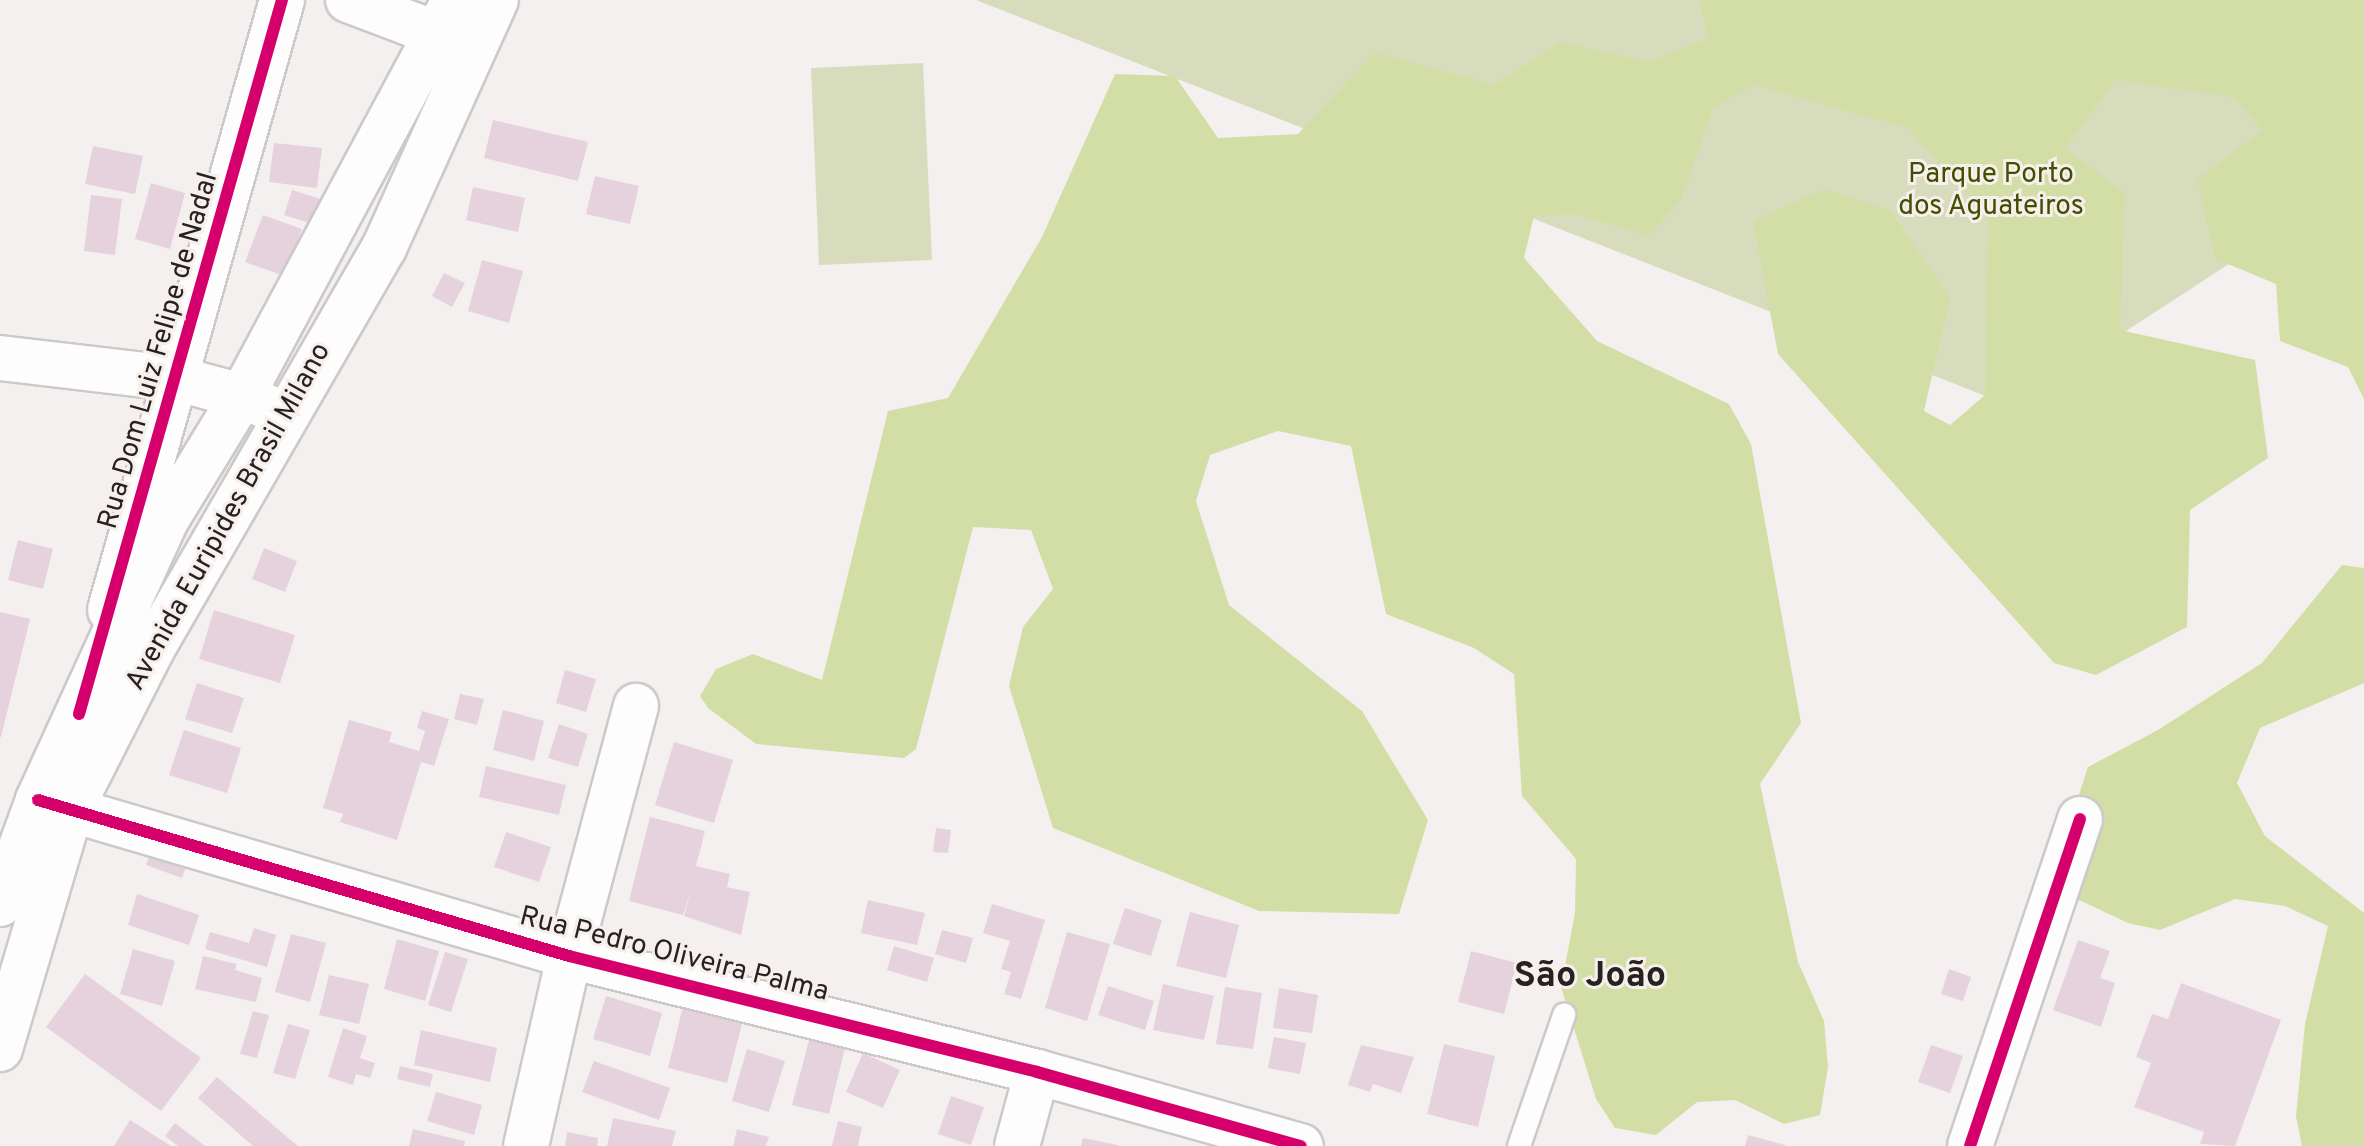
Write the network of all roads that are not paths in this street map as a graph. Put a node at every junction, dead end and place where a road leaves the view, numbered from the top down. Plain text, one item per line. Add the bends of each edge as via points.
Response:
1 (282, 0) edge
2 (348, 0) edge
3 (496, 0) edge
4 (456, 27) edge
5 (0, 358) edge
6 (178, 379) junction
7 (242, 396) junction
8 (284, 414) junction
9 (165, 522) junction
10 (206, 553) junction
11 (636, 706) dead end
12 (79, 714) junction
13 (55, 805) junction
14 (2080, 819) dead end
15 (0, 904) edge
16 (569, 956) junction
17 (1564, 1015) dead end
18 (0, 1049) edge
19 (1037, 1072) junction
20 (526, 1146) edge
21 (1017, 1146) edge
22 (1301, 1146) edge
23 (1519, 1146) edge
24 (1970, 1146) edge

1 - 6 street, Rua Dom Luiz Felipe de Nadal
2 - 4 street
3 - 4 street, Avenida Euripides Brasil Milano
4 - 7 street, Avenida Euripides Brasil Milano
4 - 8 street, Avenida Euripides Brasil Milano via 384,248
5 - 6 street
6 - 7 street
6 - 9 street, Rua Dom Luiz Felipe de Nadal
6 - 12 street, Rua Dom Luiz Felipe de Nadal
7 - 8 street
7 - 9 street, Avenida Euripides Brasil Milano
8 - 10 street, Avenida Euripides Brasil Milano
9 - 10 street
9 - 12 street, Avenida Euripides Brasil Milano
10 - 13 street, Avenida Euripides Brasil Milano
11 - 16 street
12 - 13 street, Avenida Euripides Brasil Milano
13 - 15 street, Avenida Euripides Brasil Milano
13 - 16 street, Rua Pedro Oliveira Palma
13 - 18 street, Avenida Euripides Brasil Milano
14 - 24 street
16 - 19 street, Rua Pedro Oliveira Palma
16 - 20 street
17 - 23 lane
19 - 21 street
19 - 22 street, Rua Pedro Oliveira Palma

